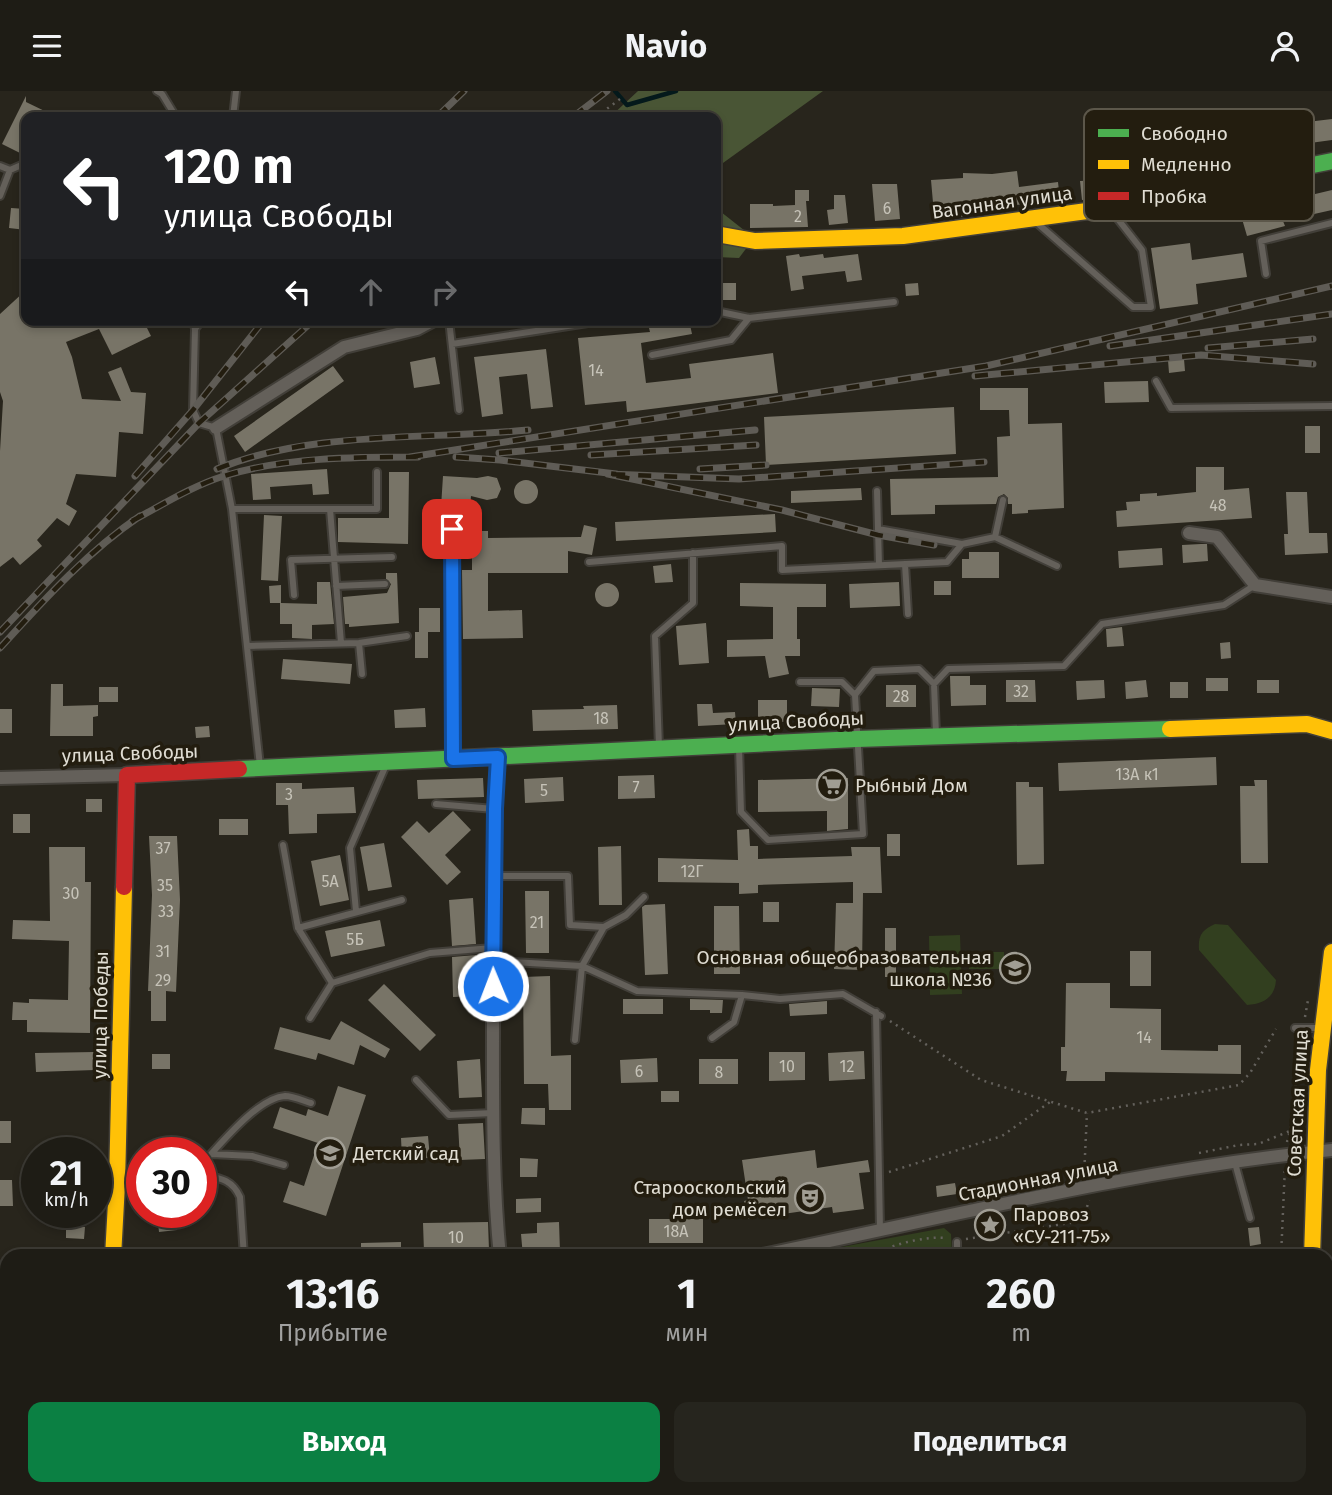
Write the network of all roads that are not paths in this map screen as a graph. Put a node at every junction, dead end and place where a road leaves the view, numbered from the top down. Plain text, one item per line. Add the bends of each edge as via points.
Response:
1 (157, 91) edge
2 (236, 91) edge
3 (173, 112) edge
4 (234, 112) edge
5 (1332, 161) edge
6 (21, 165) edge
7 (1314, 165) edge
8 (0, 166) edge
9 (10, 170) junction
10 (0, 196) edge
11 (1084, 212) edge
12 (1032, 219) junction
13 (1119, 221) edge
14 (1332, 223) edge
15 (721, 235) edge
16 (1266, 274) dead end
17 (894, 302) dead end
18 (721, 312) edge
19 (748, 318) junction
20 (194, 326) edge
21 (197, 326) edge
22 (421, 326) edge
23 (450, 326) edge
24 (567, 326) edge
25 (195, 329) junction
26 (452, 344) junction
27 (652, 355) dead end
28 (1156, 381) dead end
29 (1332, 406) edge
30 (459, 410) dead end
31 (216, 428) junction
32 (377, 472) dead end
33 (877, 491) dead end
34 (1003, 500) dead end
35 (232, 509) junction
36 (330, 509) junction
37 (452, 529) dead end
38 (878, 529) junction
39 (1189, 533) dead end
40 (995, 537) junction
41 (962, 544) junction
42 (693, 554) junction
43 (392, 557) dead end
44 (334, 559) junction
45 (589, 562) dead end
46 (905, 564) junction
47 (879, 565) junction
48 (1057, 566) dead end
49 (385, 585) dead end
50 (1255, 585) junction
51 (336, 586) junction
52 (294, 595) dead end
53 (1332, 597) edge
54 (908, 614) dead end
55 (407, 636) dead end
56 (341, 643) junction
57 (359, 643) junction
58 (247, 646) junction
59 (362, 674) dead end
60 (800, 682) dead end
61 (934, 684) junction
62 (855, 695) junction
63 (1332, 731) edge
64 (936, 736) junction
65 (858, 739) junction
66 (739, 744) junction
67 (659, 748) junction
68 (498, 757) junction
69 (453, 759) junction
70 (387, 763) junction
71 (261, 768) junction
72 (127, 775) junction
73 (0, 778) edge
74 (436, 804) dead end
75 (495, 809) junction
76 (283, 845) dead end
77 (494, 876) junction
78 (644, 897) dead end
79 (402, 900) dead end
80 (356, 911) junction
81 (604, 927) junction
82 (298, 928) junction
83 (1332, 954) edge
84 (493, 955) junction
85 (582, 966) junction
86 (332, 983) junction
87 (742, 995) junction
88 (310, 1018) dead end
89 (1299, 1028) road end
90 (1322, 1028) junction
91 (712, 1038) dead end
92 (575, 1040) dead end
93 (416, 1080) dead end
94 (311, 1103) dead end
95 (493, 1113) junction
96 (217, 1148) edge
97 (1332, 1150) edge
98 (1315, 1152) junction
99 (217, 1154) edge
100 (1235, 1163) junction
101 (284, 1165) dead end
102 (217, 1177) edge
103 (117, 1184) junction
104 (126, 1184) edge
105 (1250, 1218) dead end
106 (880, 1230) junction
107 (957, 1243) road end
108 (113, 1249) edge
109 (243, 1249) edge
110 (500, 1249) edge
111 (790, 1249) edge
112 (957, 1249) edge
113 (1312, 1249) edge

1 - 3 lane
2 - 4 lane
5 - 7 street, Вагонная улица
6 - 9 lane
8 - 9 lane
9 - 10 lane
11 - 12 street, Вагонная улица
12 - 13 lane via 1133,307 1151,307 1142,250
12 - 15 street, Вагонная улица via 903,236 755,241
14 - 16 lane via 1261,241
17 - 19 lane
18 - 19 lane
19 - 27 lane via 731,340
20 - 25 lane
21 - 25 lane
22 - 31 street via 344,347
23 - 26 lane
24 - 26 lane
25 - 31 lane via 193,410 199,423
26 - 30 lane
28 - 29 lane via 1171,408
31 - 35 lane
32 - 36 lane via 377,509
33 - 38 lane
34 - 40 lane
35 - 36 lane
35 - 58 lane
36 - 44 lane
37 - 69 lane
38 - 41 lane
38 - 47 lane
39 - 50 street via 1217,537
40 - 41 lane
40 - 48 lane
41 - 46 lane via 947,562
42 - 45 lane
42 - 47 lane via 782,546 782,570
42 - 67 lane via 693,603 655,636
43 - 44 lane
44 - 51 lane
44 - 52 lane via 291,560
46 - 47 lane
46 - 54 lane
49 - 51 lane
50 - 53 street
50 - 61 lane via 1224,605 1102,624 1064,666 948,669
51 - 56 lane
55 - 57 lane
56 - 57 lane
56 - 58 lane
57 - 59 lane
58 - 71 lane
60 - 62 lane via 842,682
61 - 62 lane via 919,670 874,671
61 - 64 lane
62 - 65 lane
63 - 64 street, улица Свободы via 1307,724
64 - 65 street, улица Свободы
65 - 66 street, улица Свободы
65 - 66 lane via 863,834 768,840 741,812
66 - 67 street, улица Свободы
67 - 68 street, улица Свободы
68 - 69 street, улица Свободы
68 - 75 street
69 - 70 street, улица Свободы
70 - 71 street, улица Свободы
70 - 80 lane via 350,848
71 - 72 street, улица Свободы
72 - 73 street, улица Свободы
72 - 103 street, улица Победы
74 - 75 lane
75 - 77 street
76 - 82 lane
77 - 81 lane via 568,876 570,925
77 - 84 street
78 - 81 lane via 626,915
79 - 80 lane
80 - 82 lane
81 - 85 lane
82 - 86 lane
83 - 90 street, Советская улица
84 - 85 lane
84 - 86 lane via 430,953
84 - 95 street
85 - 87 lane via 637,991
85 - 92 lane
86 - 88 lane
87 - 91 lane via 734,1022
87 - 106 lane via 780,999 843,994 878,1014
89 - 90 lane
90 - 98 street, Советская улица
93 - 95 lane via 449,1115
94 - 96 lane via 286,1096 268,1101
95 - 110 street
97 - 98 street, Стадионная улица
98 - 100 street, Стадионная улица
98 - 113 street, Советская улица
99 - 101 lane via 252,1156
100 - 105 lane
100 - 106 street, Стадионная улица
102 - 109 lane via 226,1179 240,1197
103 - 104 lane
103 - 108 street, улица Победы
106 - 111 street, Стадионная улица
107 - 112 lane

